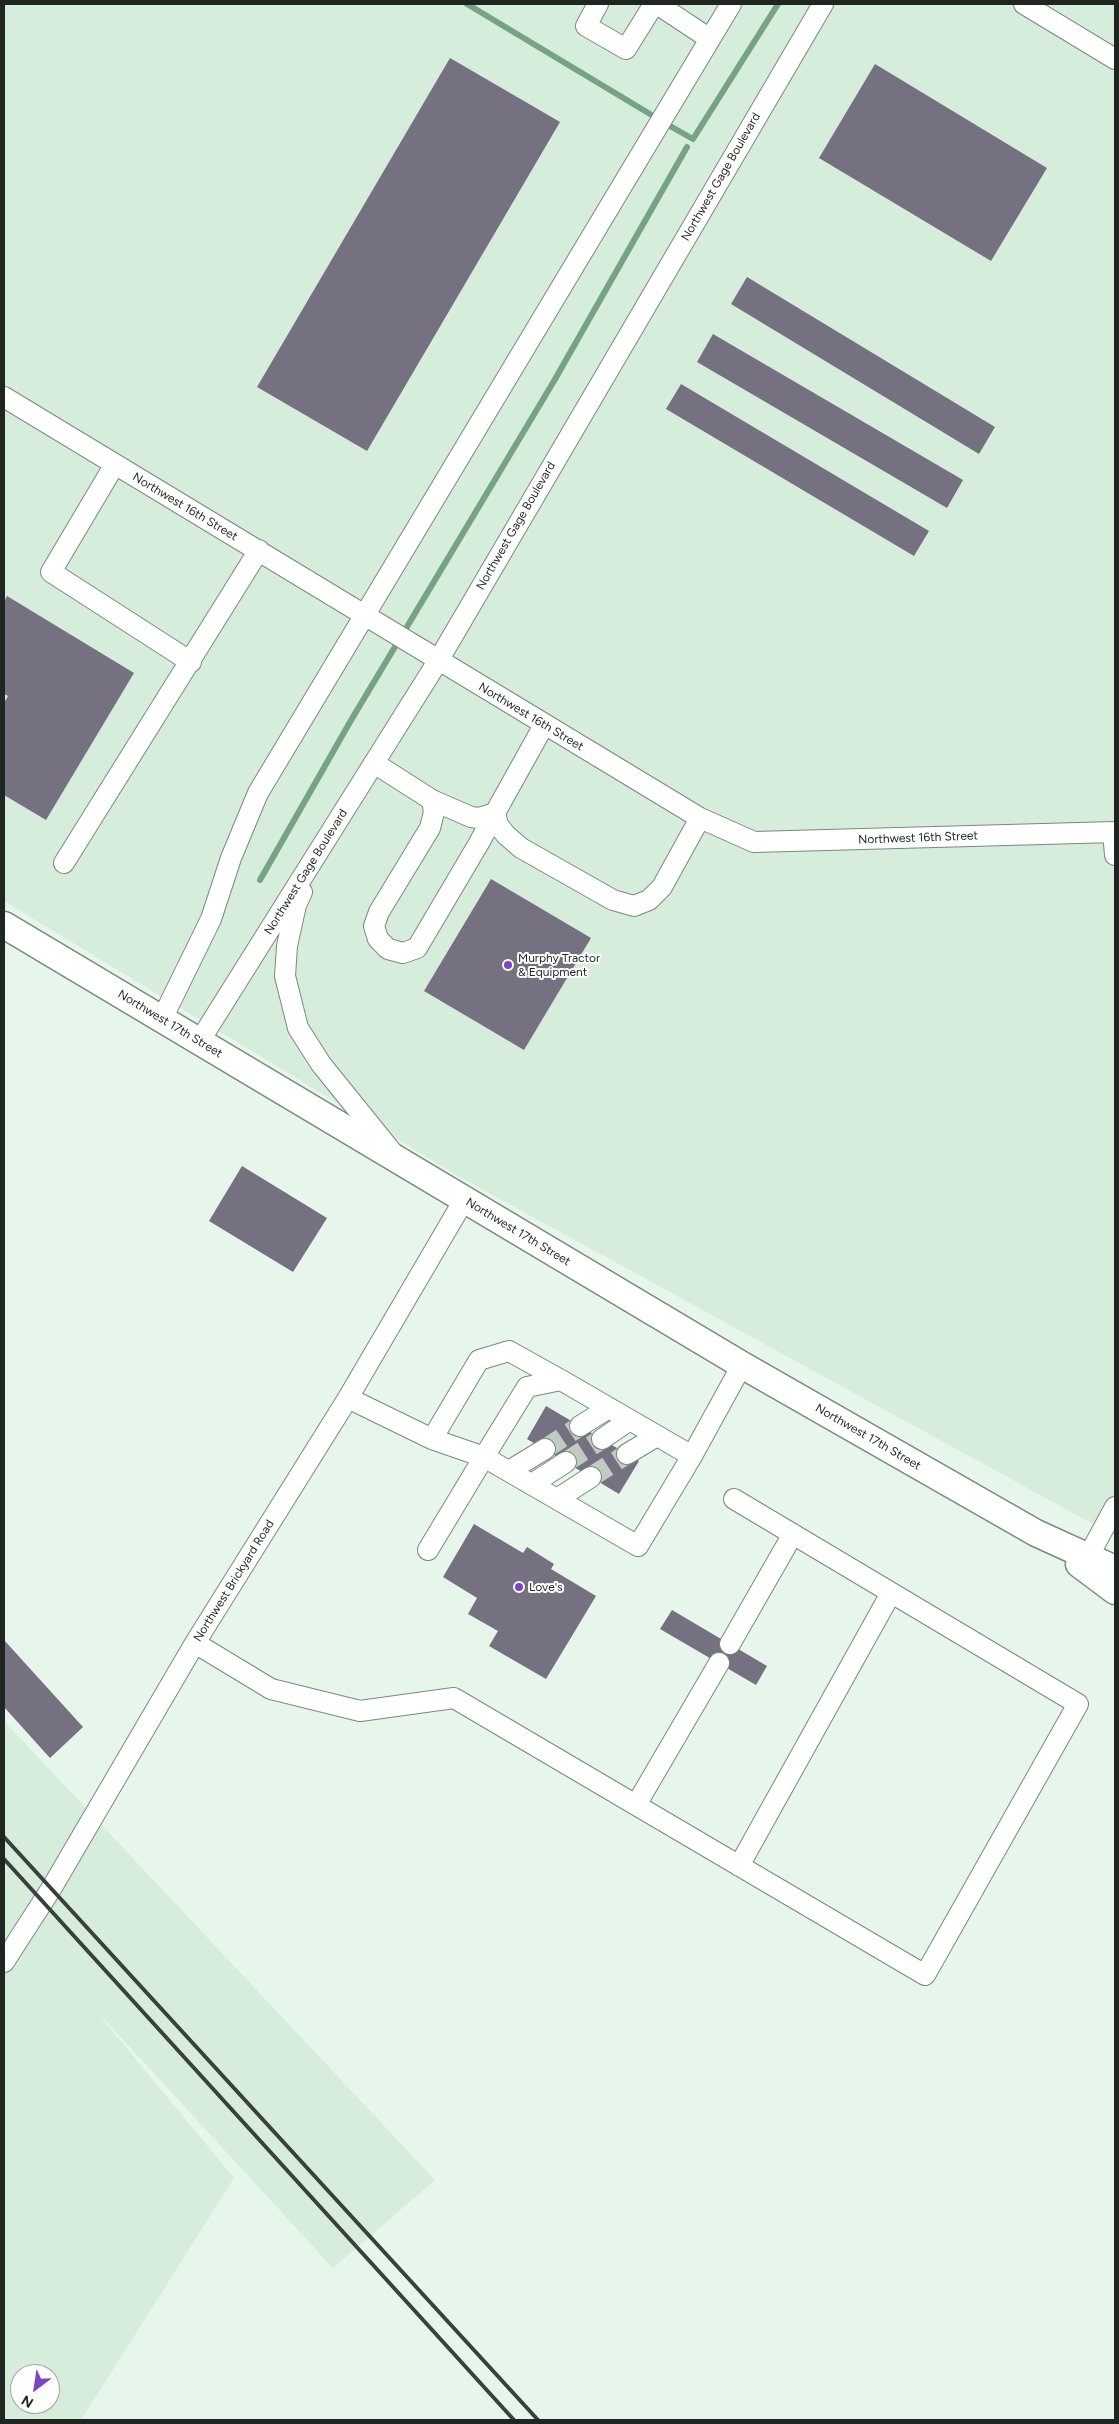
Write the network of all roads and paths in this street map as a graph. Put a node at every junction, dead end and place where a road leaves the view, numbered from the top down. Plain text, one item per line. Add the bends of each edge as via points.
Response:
1 (598, 4) edge
2 (656, 4) edge
3 (731, 4) edge
4 (823, 4) edge
5 (1024, 4) edge
6 (710, 39) junction
7 (1115, 59) edge
8 (4, 397) edge
9 (115, 464) junction
10 (259, 550) junction
11 (366, 615) junction
12 (438, 661) junction
13 (191, 662) junction
14 (544, 725) junction
15 (374, 763) junction
16 (432, 800) junction
17 (495, 813) junction
18 (700, 818) junction
19 (1114, 832) edge
20 (321, 846) junction
21 (1115, 855) edge
22 (64, 863) dead end
23 (4, 925) edge
24 (162, 1018) junction
25 (199, 1042) junction
26 (398, 1159) junction
27 (464, 1200) junction
28 (742, 1364) junction
29 (561, 1380) junction
30 (348, 1398) junction
31 (609, 1408) junction
32 (630, 1420) junction
33 (580, 1426) tunnel mouth
34 (657, 1436) junction
35 (432, 1439) junction
36 (602, 1439) tunnel mouth
37 (545, 1449) tunnel mouth
38 (627, 1454) tunnel mouth
39 (692, 1456) junction
40 (484, 1457) junction
41 (566, 1462) tunnel mouth
42 (509, 1471) junction
43 (591, 1477) tunnel mouth
44 (532, 1484) junction
45 (557, 1499) junction
46 (734, 1499) dead end
47 (1115, 1507) edge
48 (1036, 1533) junction
49 (793, 1534) junction
50 (428, 1550) dead end
51 (1088, 1557) junction
52 (1115, 1569) edge
53 (1115, 1591) edge
54 (891, 1593) junction
55 (195, 1643) junction
56 (730, 1644) dead end
57 (719, 1663) dead end
58 (636, 1805) junction
59 (739, 1866) junction
60 (4, 1962) edge

1 - 2 street via 586,26 626,49
2 - 6 street
3 - 6 street
4 - 12 street, Northwest Gage Boulevard
5 - 7 street
6 - 11 street
8 - 9 street, Northwest 16th Street
9 - 10 street, Northwest 16th Street
9 - 13 street via 51,572
10 - 11 street, Northwest 16th Street
10 - 13 street
11 - 12 street, Northwest 16th Street
11 - 24 street via 258,793 210,919
12 - 14 street, Northwest 16th Street
12 - 15 street, Northwest Gage Boulevard
13 - 22 street
14 - 17 street
14 - 18 street, Northwest 16th Street
15 - 16 street
15 - 20 street, Northwest Gage Boulevard
16 - 17 street via 471,817
16 - 17 street via 434,812 430,828 379,912 374,926 378,939 388,949 403,953 417,948
17 - 18 street via 498,825 521,848 613,900 634,906 649,900 662,887
18 - 19 street, Northwest 16th Street via 754,842
19 - 21 street
20 - 25 street, Northwest Gage Boulevard
20 - 26 street via 296,905 285,976 288,996 298,1028 312,1050
23 - 24 main road, Northwest 17th Street
24 - 25 main road, Northwest 17th Street
25 - 26 main road, Northwest 17th Street
26 - 27 main road, Northwest 17th Street
27 - 28 main road, Northwest 17th Street
27 - 30 street, Northwest Brickyard Road
28 - 39 street
28 - 48 main road, Northwest 17th Street
29 - 31 street
29 - 35 street via 509,1351 479,1360
29 - 40 street via 527,1387
30 - 35 street
30 - 55 street, Northwest Brickyard Road
31 - 32 street
31 - 33 street
32 - 34 street
32 - 36 street
34 - 38 street
34 - 39 street
35 - 40 street
37 - 42 street
39 - 45 street via 638,1546
40 - 42 street
40 - 50 street
41 - 44 street
42 - 44 street
43 - 45 street
44 - 45 street
46 - 49 street
47 - 51 street
48 - 51 main road, Northwest 17th Street
48 - 53 main road, Northwest 17th Street
49 - 54 street
49 - 56 street
51 - 52 main road, Northwest 17th Street
54 - 59 street
54 - 59 street via 1078,1704 925,1975
55 - 58 street via 271,1689 360,1711 454,1698
55 - 60 street, Northwest Brickyard Road via 51,1889
57 - 58 street
58 - 59 street

